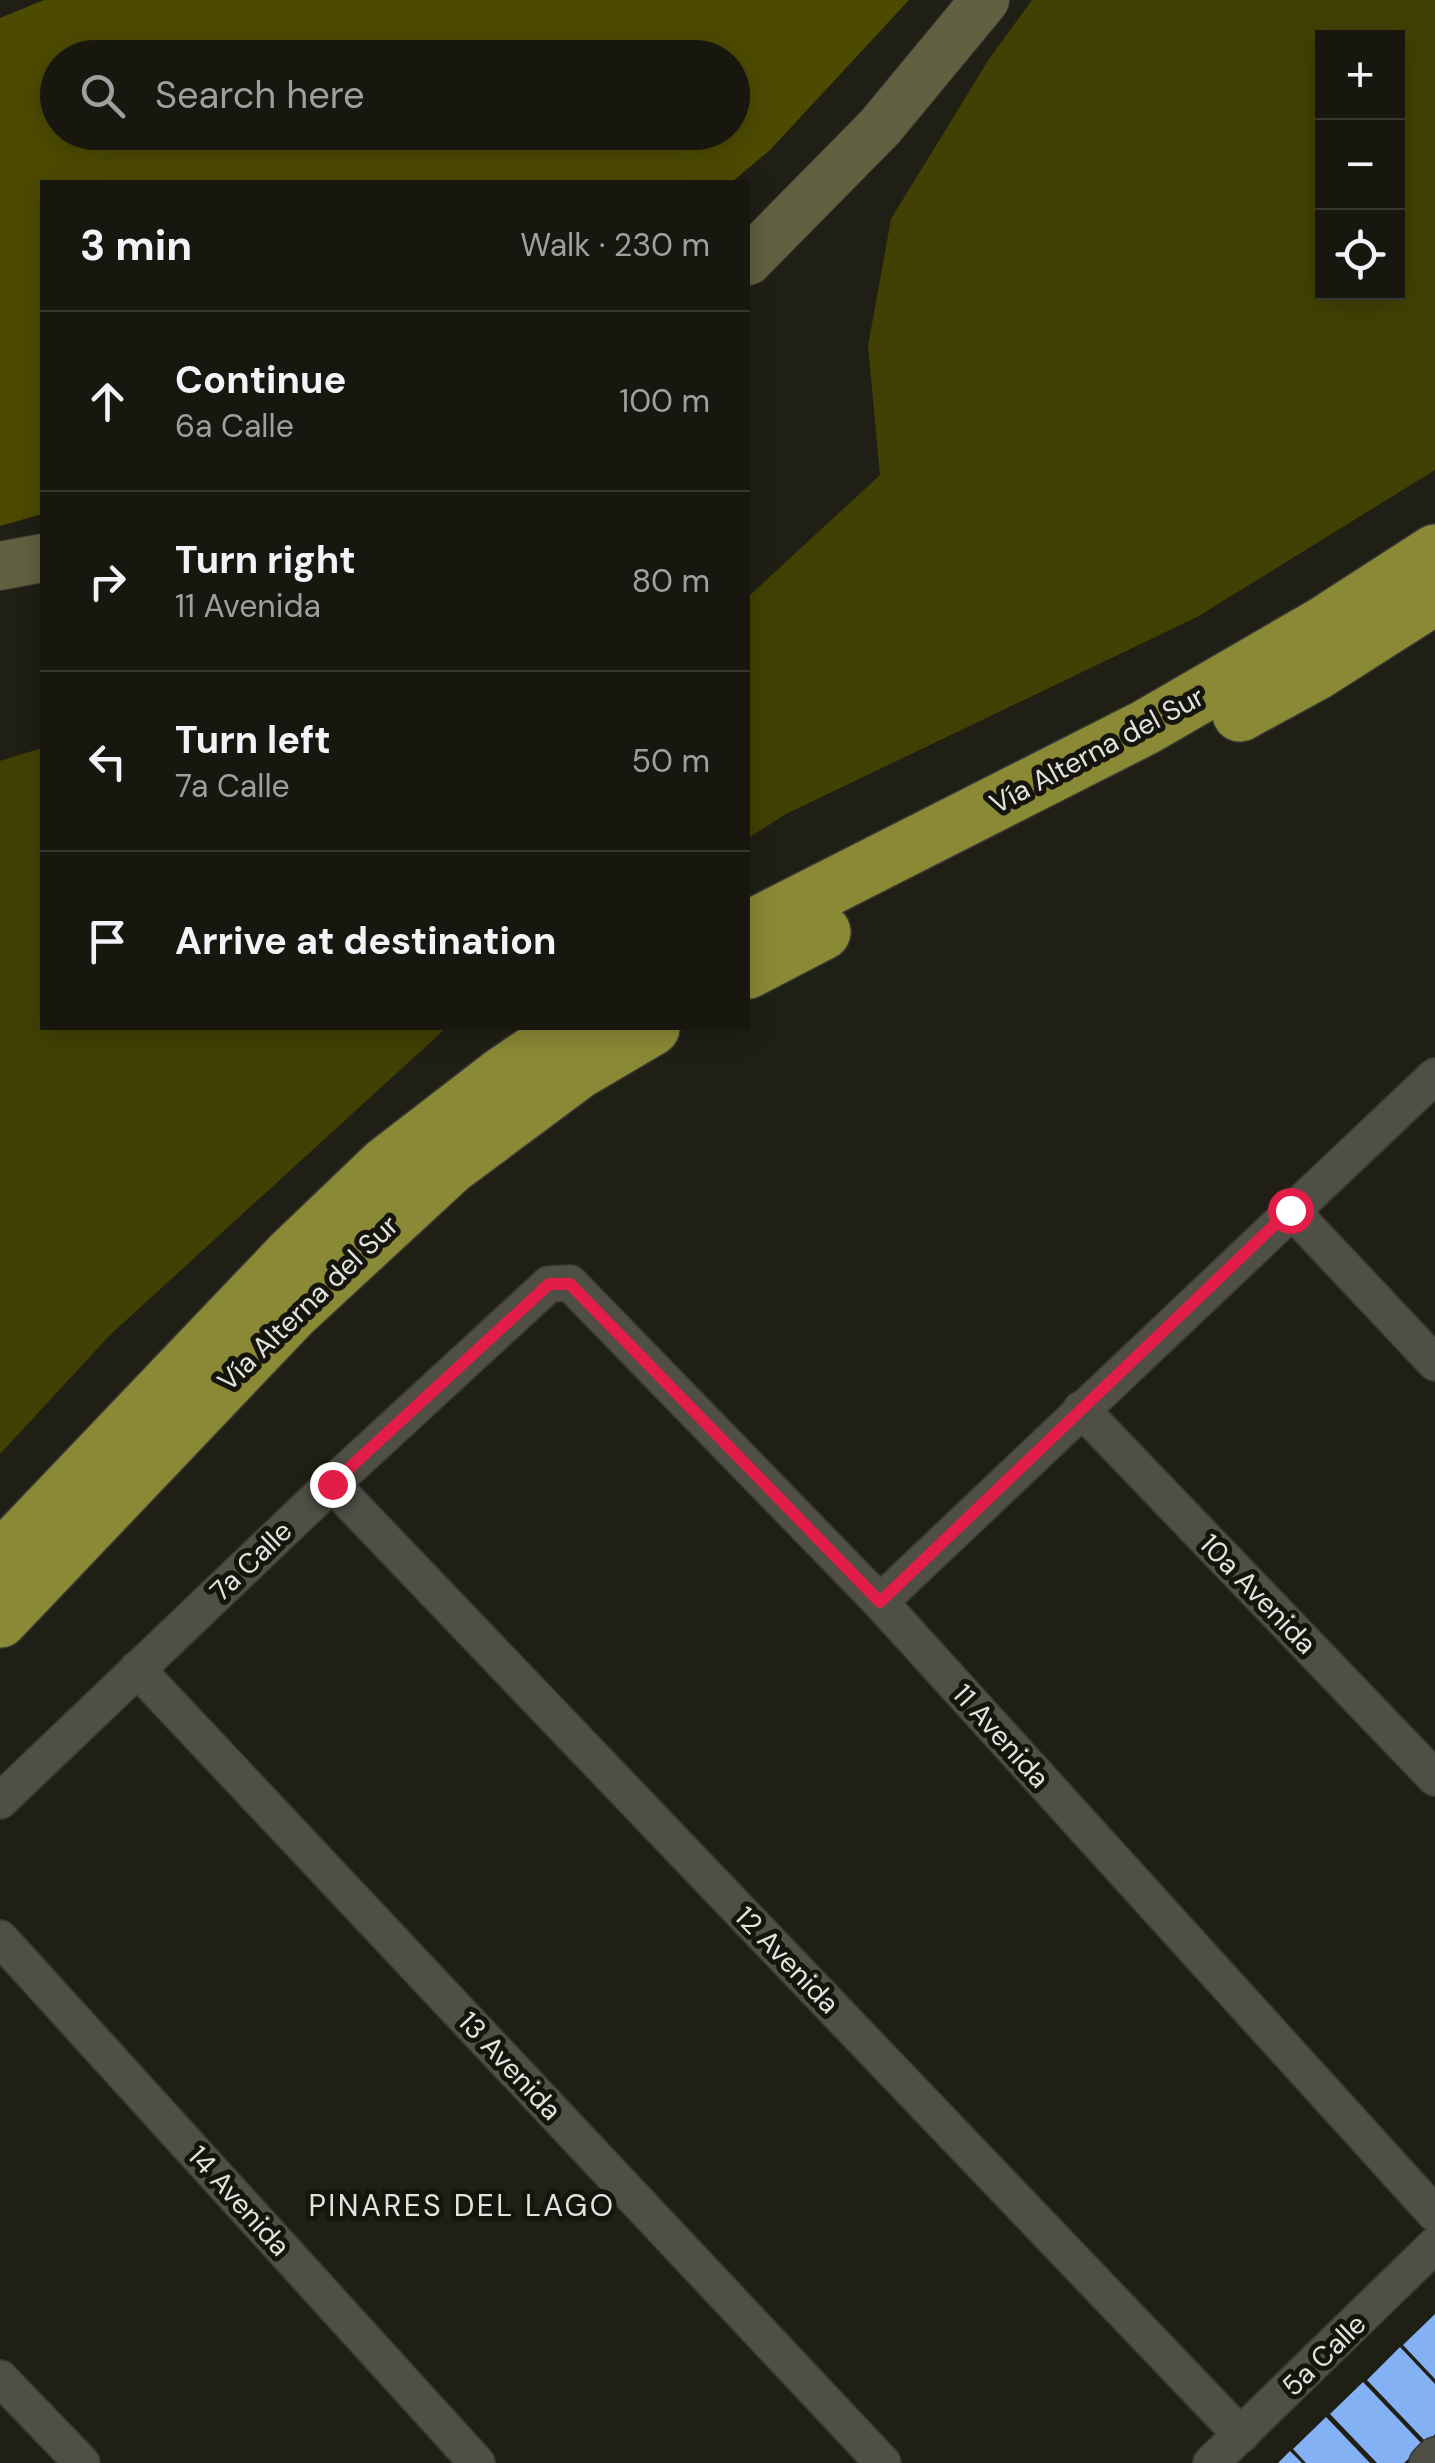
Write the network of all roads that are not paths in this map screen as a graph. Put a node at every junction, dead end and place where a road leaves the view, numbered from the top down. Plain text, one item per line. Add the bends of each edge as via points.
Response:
1 (985, 0) edge
2 (750, 259) edge
3 (1435, 552) edge
4 (40, 558) edge
5 (0, 566) edge
6 (1435, 598) edge
7 (750, 928) edge
8 (750, 970) edge
9 (569, 1030) edge
10 (649, 1030) edge
11 (1435, 1076) edge
12 (1290, 1210) junction
13 (549, 1284) joint
14 (1435, 1363) edge
15 (1080, 1409) junction
16 (332, 1484) junction
17 (0, 1560) edge
18 (880, 1602) junction
19 (0, 1620) edge
20 (137, 1670) junction
21 (1435, 1778) edge
22 (0, 1801) edge
23 (0, 1938) edge
24 (1435, 2214) edge
25 (1435, 2245) edge
26 (0, 2378) edge
27 (1241, 2436) junction
28 (1435, 2456) edge
29 (82, 2463) edge
30 (477, 2463) edge
31 (883, 2463) edge
32 (1211, 2463) edge
33 (1427, 2463) edge

1 - 2 street via 880,126
3 - 7 highway, Vía Alterna del Sur via 1146,728
4 - 5 street
6 - 8 highway, Vía Alterna del Sur via 1317,672
9 - 17 highway, Vía Alterna del Sur via 386,1164
10 - 19 highway, Vía Alterna del Sur via 579,1070 450,1166 292,1313
11 - 12 street
12 - 14 street
12 - 15 street
13 - 16 street, 7a Calle
13 - 18 street, 11 Avenida via 570,1284 586,1298
15 - 18 street
15 - 21 street, 10a Avenida
16 - 20 street, 7a Calle
16 - 27 street, 12 Avenida
18 - 24 street, 11 Avenida
20 - 22 street, 7a Calle
20 - 31 street, 13 Avenida
23 - 30 street, 14 Avenida
25 - 27 street, 5a Calle
26 - 29 street
27 - 32 street, 5a Calle
28 - 33 street

